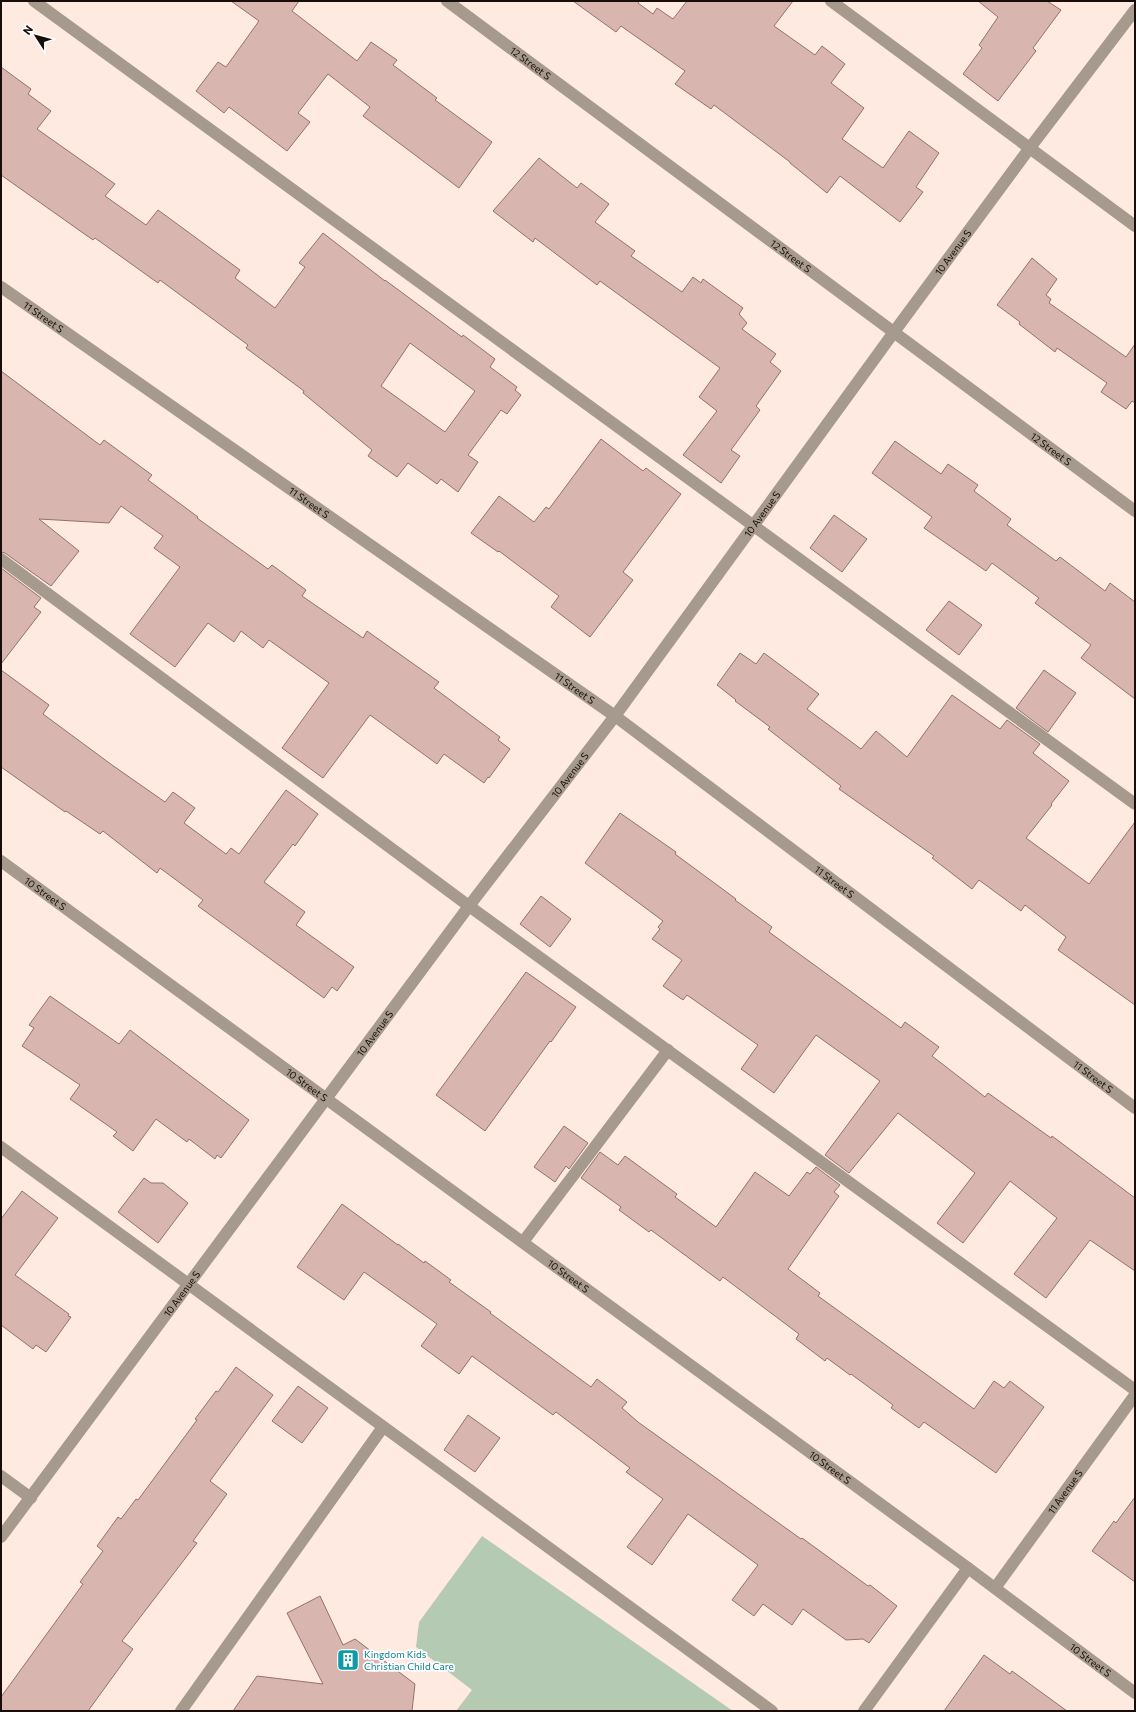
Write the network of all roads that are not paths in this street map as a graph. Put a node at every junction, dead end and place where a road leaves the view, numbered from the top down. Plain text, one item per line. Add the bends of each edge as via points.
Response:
1 (34, 1) edge
2 (447, 1) edge
3 (831, 1) edge
4 (1135, 10) edge
5 (1029, 149) junction
6 (1135, 226) edge
7 (1, 287) edge
8 (894, 332) junction
9 (1135, 511) edge
10 (753, 525) junction
11 (1, 559) edge
12 (615, 716) junction
13 (1135, 804) edge
14 (1, 860) edge
15 (469, 906) junction
16 (668, 1050) junction
17 (326, 1098) junction
18 (1135, 1108) edge
19 (1, 1147) edge
20 (523, 1242) junction
21 (189, 1284) junction
22 (1135, 1390) edge
23 (1135, 1395) edge
24 (383, 1427) junction
25 (1, 1476) edge
26 (31, 1498) junction
27 (1, 1537) edge
28 (968, 1568) junction
29 (995, 1588) junction
30 (1135, 1693) edge
31 (181, 1711) edge
32 (772, 1711) edge
33 (864, 1711) edge

1 - 10 street
2 - 8 street, 12 Street S
3 - 5 street
4 - 5 street, 10 Avenue S
5 - 6 street
5 - 8 street, 10 Avenue S
7 - 12 street, 11 Street S
8 - 9 street, 12 Street S
8 - 10 street, 10 Avenue S
10 - 12 street, 10 Avenue S
10 - 13 street
11 - 15 street
12 - 15 street, 10 Avenue S
12 - 18 street, 11 Street S
14 - 17 street, 10 Street S
15 - 16 street
15 - 17 street, 10 Avenue S
16 - 20 street
16 - 22 street
17 - 20 street, 10 Street S
17 - 21 street, 10 Avenue S
19 - 21 street
20 - 28 street, 10 Street S
21 - 24 street
21 - 26 street, 10 Avenue S
23 - 29 street, 11 Avenue S
24 - 31 street
24 - 32 street
25 - 26 street
26 - 27 street, 10 Avenue S
28 - 29 street, 10 Street S
28 - 33 street
29 - 30 street, 10 Street S

